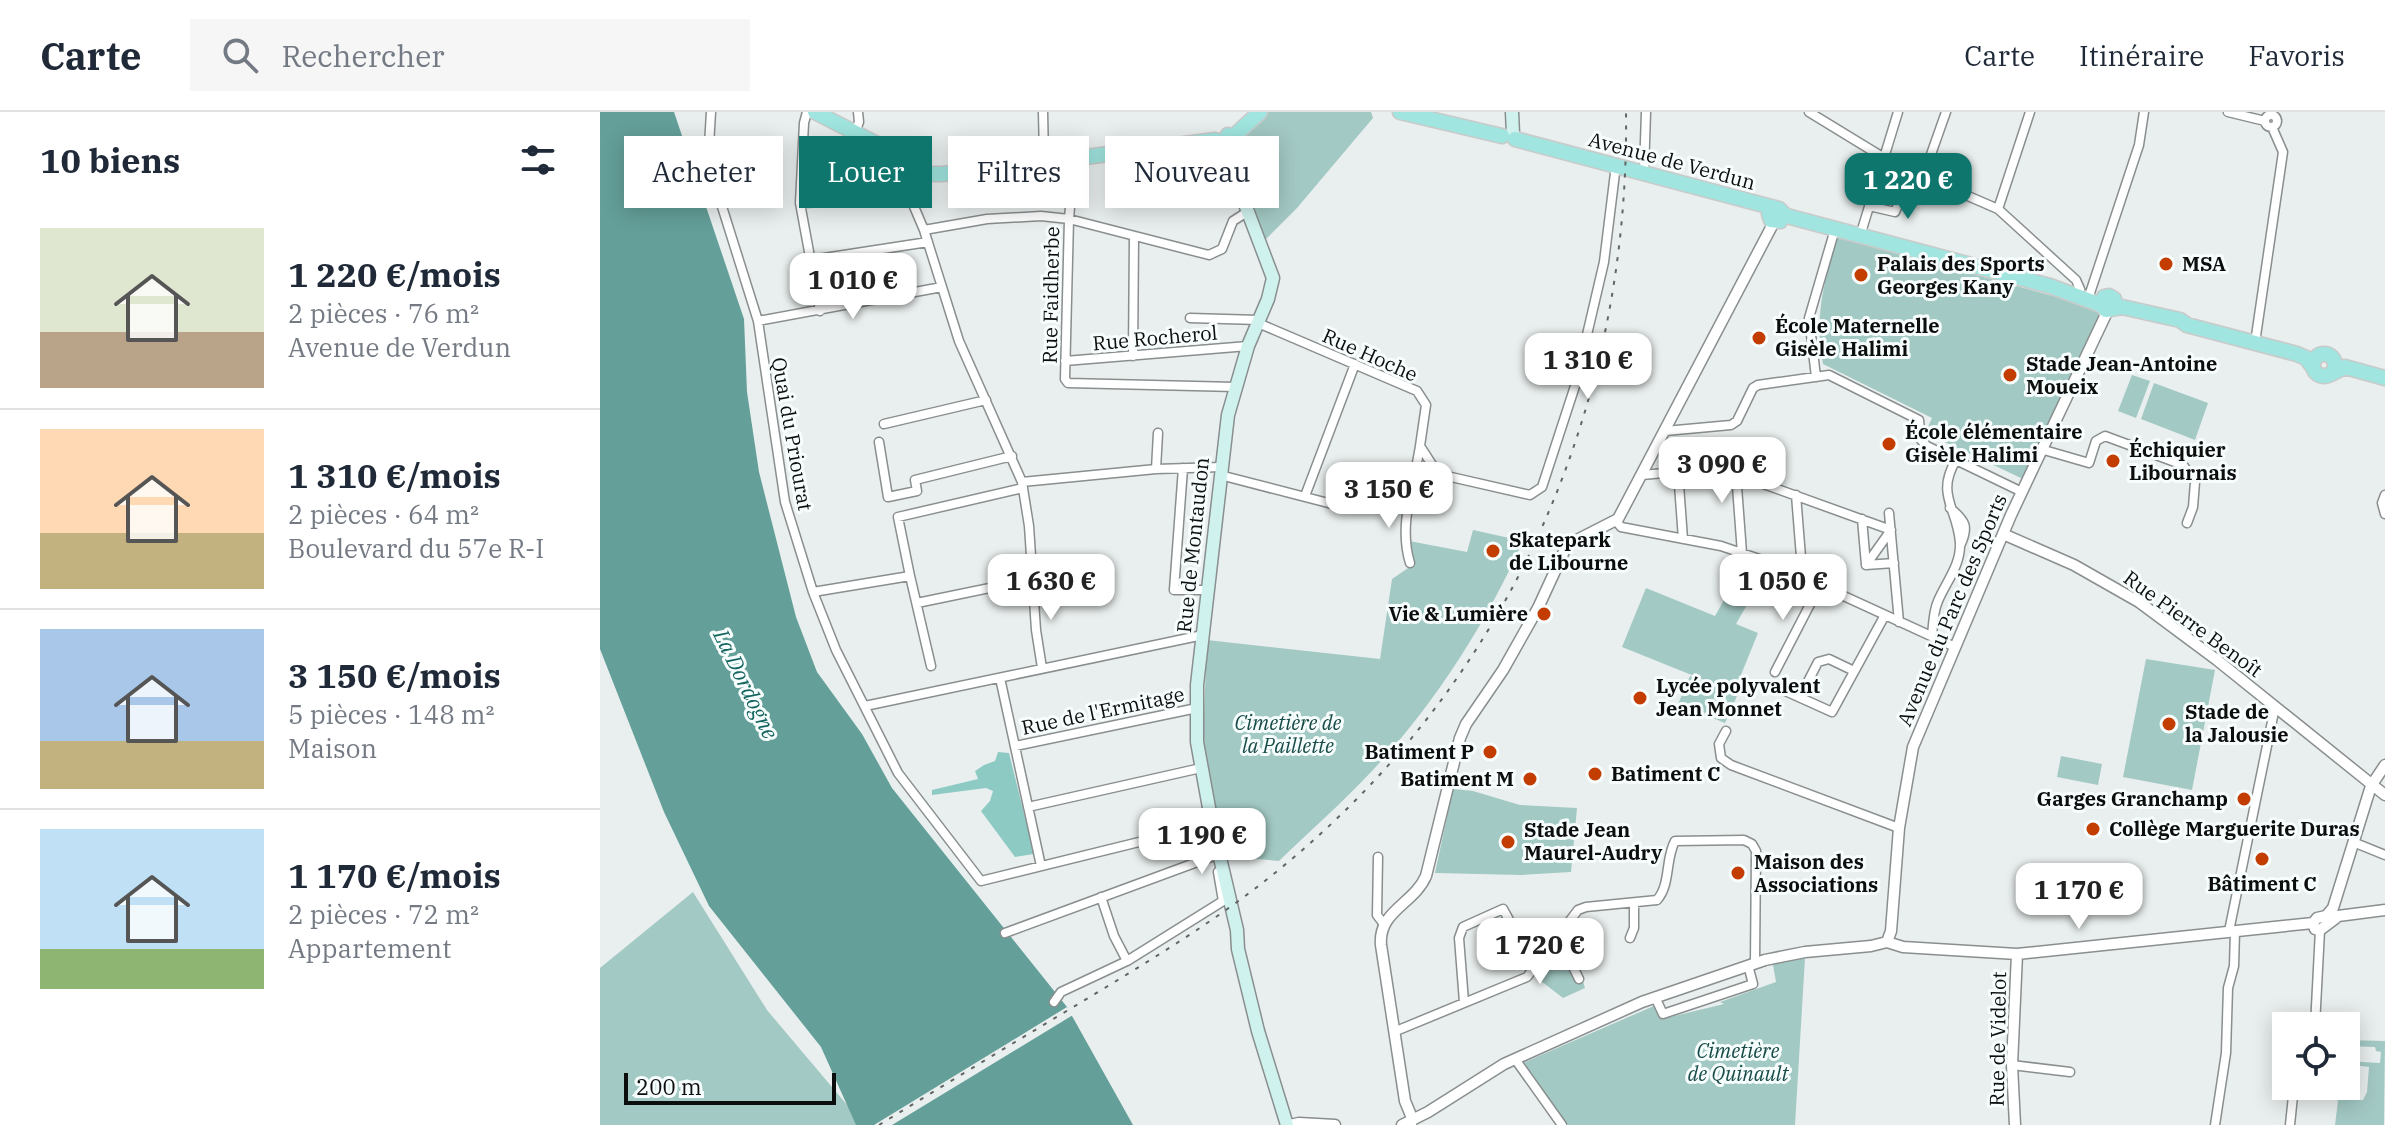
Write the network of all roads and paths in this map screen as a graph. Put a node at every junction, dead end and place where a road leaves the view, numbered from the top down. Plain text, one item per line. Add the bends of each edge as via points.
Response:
1 (711, 112) edge
2 (807, 112) edge
3 (815, 112) edge
4 (823, 112) edge
5 (858, 112) edge
6 (1043, 112) edge
7 (1400, 112) edge
8 (1510, 112) edge
9 (1646, 112) edge
10 (1809, 112) edge
11 (1898, 112) edge
12 (1946, 112) edge
13 (2030, 112) edge
14 (2144, 112) edge
15 (2228, 112) edge
16 (1253, 114) edge
17 (2269, 119) edge
18 (855, 131) junction
19 (803, 136) edge
20 (864, 136) edge
21 (1044, 136) edge
22 (1234, 136) edge
23 (1508, 138) junction
24 (1883, 157) junction
25 (1644, 172) junction
26 (1912, 172) junction
27 (1615, 173) junction
28 (1923, 177) junction
29 (1869, 206) junction
30 (801, 208) edge
31 (913, 208) edge
32 (1070, 208) edge
33 (1246, 208) joint
34 (1998, 209) junction
35 (1775, 216) junction
36 (1069, 219) junction
37 (924, 230) junction
38 (1833, 236) junction
39 (1860, 236) junction
40 (1134, 237) junction
41 (928, 242) junction
42 (811, 260) junction
43 (2050, 286) junction
44 (942, 287) junction
45 (2085, 291) junction
46 (2108, 304) junction
47 (820, 311) junction
48 (1190, 318) dead end
49 (758, 321) junction
50 (1258, 321) junction
51 (2256, 336) junction
52 (1248, 346) junction
53 (1133, 356) junction
54 (1065, 361) junction
55 (2314, 362) junction
56 (1355, 364) junction
57 (2332, 368) junction
58 (2385, 370) edge
59 (1816, 377) junction
60 (2385, 378) edge
61 (1236, 387) junction
62 (986, 400) junction
63 (884, 424) dead end
64 (1665, 431) junction
65 (1158, 433) dead end
66 (879, 442) dead end
67 (1420, 446) junction
68 (2044, 450) junction
69 (1012, 456) junction
70 (1956, 460) junction
71 (1183, 468) junction
72 (1156, 469) junction
73 (1221, 471) junction
74 (1678, 471) junction
75 (1736, 473) junction
76 (1438, 474) junction
77 (1642, 475) junction
78 (1023, 485) junction
79 (2022, 492) junction
80 (1409, 493) junction
81 (1796, 495) junction
82 (2385, 495) edge
83 (1305, 496) junction
84 (1889, 513) dead end
85 (2385, 514) edge
86 (1862, 519) junction
87 (1616, 521) junction
88 (2187, 523) dead end
89 (1891, 530) junction
90 (1741, 534) junction
91 (2003, 534) junction
92 (1683, 539) junction
93 (1729, 549) junction
94 (1742, 553) junction
95 (1801, 557) junction
96 (1410, 563) dead end
97 (1894, 563) junction
98 (1866, 565) junction
99 (1790, 571) junction
100 (910, 576) junction
101 (1805, 578) junction
102 (1033, 579) junction
103 (1820, 585) junction
104 (1208, 590) junction
105 (813, 592) junction
106 (917, 603) junction
107 (1885, 615) junction
108 (1899, 622) junction
109 (1203, 635) junction
110 (1932, 637) junction
111 (1955, 647) junction
112 (931, 666) dead end
113 (1042, 668) junction
114 (1854, 671) junction
115 (1775, 672) dead end
116 (1000, 678) junction
117 (1781, 689) dead end
118 (1800, 697) junction
119 (865, 706) junction
120 (2275, 707) junction
121 (1197, 708) junction
122 (1726, 731) dead end
123 (1015, 746) junction
124 (2385, 765) edge
125 (1201, 768) junction
126 (2371, 786) junction
127 (2385, 795) edge
128 (1028, 807) junction
129 (1212, 824) junction
130 (1899, 828) junction
131 (2353, 842) junction
132 (1219, 854) junction
133 (2385, 855) edge
134 (1378, 857) dead end
135 (1041, 866) junction
136 (1101, 897) junction
137 (1226, 901) junction
138 (1634, 903) junction
139 (2385, 910) edge
140 (2336, 912) junction
141 (1509, 920) dead end
142 (1383, 923) junction
143 (2316, 926) junction
144 (2232, 931) junction
145 (1005, 933) dead end
146 (1558, 936) junction
147 (1630, 938) dead end
148 (1887, 942) junction
149 (2017, 954) junction
150 (1127, 961) junction
151 (1751, 964) junction
152 (1711, 978) junction
153 (1579, 979) dead end
154 (1717, 996) junction
155 (1655, 997) junction
156 (1054, 1002) dead end
157 (1464, 1002) junction
158 (2315, 1012) edge
159 (1396, 1031) junction
160 (1515, 1059) junction
161 (2012, 1065) junction
162 (2070, 1072) dead end
163 (2293, 1100) edge
164 (1408, 1123) edge
165 (1288, 1125) edge
166 (1335, 1125) edge
167 (1562, 1125) edge
168 (2015, 1125) edge
169 (2215, 1125) edge
170 (2290, 1125) edge

1 - 49 street, Quai du Priourat via 708,162
2 - 19 street
3 - 18 main road
4 - 18 main road
5 - 18 street
6 - 21 street
7 - 23 main road, Avenue de Verdun via 1479,139
8 - 23 main road
9 - 25 street
10 - 24 street
11 - 24 street
12 - 28 street
13 - 34 street
14 - 45 street via 2139,145
15 - 17 street
16 - 22 main road
17 - 51 street via 2283,152
18 - 20 main road
23 - 25 main road, Avenue de Verdun
23 - 27 main road, Avenue de Verdun
24 - 26 street
24 - 29 street
25 - 35 main road, Avenue de Verdun
26 - 28 street
26 - 29 street via 1895,212
27 - 35 main road, Avenue de Verdun
27 - 76 street via 1589,332 1542,487 1530,495
28 - 34 street
29 - 39 street
30 - 42 street
31 - 37 street
32 - 36 street, Rue Faidherbe
33 - 40 street via 1233,221 1222,249 1213,254
33 - 50 main road, Rue de Montaudon via 1273,278
34 - 45 street
35 - 38 main road, Avenue de Verdun
35 - 64 street
36 - 37 street via 992,219
36 - 40 street
36 - 54 street, Rue Faidherbe
37 - 41 street
38 - 39 main road, Avenue de Verdun
38 - 59 street via 1809,318
39 - 43 main road, Avenue de Verdun
40 - 53 street
41 - 42 street
41 - 44 street
42 - 47 street
43 - 45 main road, Avenue de Verdun
43 - 46 main road, Avenue de Verdun
44 - 47 street
44 - 62 street
45 - 46 main road, Avenue de Verdun
46 - 51 main road
46 - 55 main road
46 - 68 street, Avenue du Parc des Sports
47 - 49 street
48 - 50 street
49 - 105 street, Quai du Priourat via 785,502
50 - 52 main road, Rue de Montaudon
50 - 56 street, Rue Hoche
51 - 55 main road via 2299,347
52 - 53 street, Rue Rocherol
52 - 61 main road, Rue de Montaudon
53 - 54 street, Rue Rocherol
54 - 61 street, Rue Faidherbe via 1068,383
55 - 57 main road via 2326,354
56 - 67 street, Rue Hoche via 1417,391 1426,405
56 - 83 street
57 - 58 main road via 2355,363
57 - 60 main road
59 - 64 street via 1753,388 1731,425
59 - 70 street via 1829,375 1919,420 1921,440
61 - 73 main road, Rue de Montaudon
62 - 63 street
62 - 69 street
64 - 77 street
65 - 72 street
66 - 69 street via 888,497 917,491 915,480
67 - 76 street
67 - 80 street, Rue Hoche
68 - 79 street, Avenue du Parc des Sports
68 - 88 street via 2089,463 2096,441 2105,436 2183,465 2195,482
69 - 78 street
70 - 79 street
70 - 110 street via 1947,484 1960,546 1936,606
71 - 72 street
71 - 73 street
71 - 104 street via 1174,590
72 - 78 street
73 - 83 street
73 - 104 main road, Rue de Montaudon
74 - 75 street via 1719,468
74 - 77 street
74 - 92 street
75 - 81 street
75 - 90 street
76 - 80 street
77 - 87 street
78 - 100 street via 898,517
78 - 102 street
79 - 91 street, Avenue du Parc des Sports
80 - 83 street via 1336,505
80 - 96 street, Rue Hoche via 1404,543
81 - 86 street
81 - 95 street
82 - 85 street
84 - 89 street
86 - 89 street
86 - 98 street
87 - 92 street via 1621,527
87 - 142 street via 1567,545 1538,608 1466,724 1423,884
89 - 97 street
89 - 98 street
90 - 93 street
90 - 94 street
91 - 111 street, Avenue du Parc des Sports
91 - 120 street, Rue Pierre Benoît via 2074,565 2139,602
92 - 93 street
93 - 94 street
94 - 99 street
95 - 99 street
95 - 101 street
97 - 98 street
97 - 108 street
99 - 101 street
100 - 105 street
100 - 106 street
101 - 103 street
102 - 106 street
102 - 113 street
103 - 107 street
103 - 115 street
104 - 109 main road, Rue de Montaudon
105 - 119 street, Quai du Priourat
106 - 112 street
107 - 108 street
107 - 114 street
108 - 110 street
109 - 113 street
109 - 121 main road, Rue de Montaudon
110 - 111 street
111 - 130 street, Avenue du Parc des Sports via 1913,747
113 - 116 street
114 - 118 street via 1829,659 1818,662
114 - 118 street via 1832,712
116 - 119 street
116 - 123 street
117 - 118 street
119 - 135 street, Quai du Priourat via 898,773 981,881
120 - 126 street, Rue Pierre Benoît
120 - 144 street
121 - 123 street, Rue de l'Ermitage
121 - 125 main road, Rue de Montaudon
122 - 130 street via 1719,744 1721,758 1731,765
123 - 128 street
124 - 126 street
125 - 128 street
125 - 129 main road, Rue de Montaudon
126 - 127 street, Rue Pierre Benoît
126 - 131 street
128 - 135 street
129 - 132 main road, Rue de Montaudon
129 - 135 street
130 - 148 street, Avenue du Parc des Sports
131 - 133 street
131 - 140 street
132 - 136 street
132 - 137 main road, Rue de Montaudon
134 - 142 street via 1377,915
136 - 145 street
136 - 150 street
137 - 150 street
137 - 165 main road, Rue de Montaudon
138 - 146 street via 1578,910
138 - 147 street
138 - 151 street via 1657,900 1662,894 1675,841 1752,844 1756,851
139 - 140 street
140 - 143 street
141 - 157 street via 1503,909 1463,927 1459,938
142 - 159 street via 1381,945
143 - 144 street
143 - 158 street
144 - 149 street
144 - 169 street via 2234,966
146 - 153 street
146 - 157 street via 1527,977
148 - 149 street
148 - 151 street
149 - 161 street, Rue de Videlot
150 - 156 street via 1061,992
151 - 152 street
151 - 154 street via 1753,984
152 - 154 street
152 - 155 street
154 - 155 street via 1663,1014
155 - 160 street
157 - 159 street
159 - 164 street
160 - 164 street
160 - 167 street
161 - 162 street
161 - 168 street, Rue de Videlot
163 - 170 street
165 - 166 street

